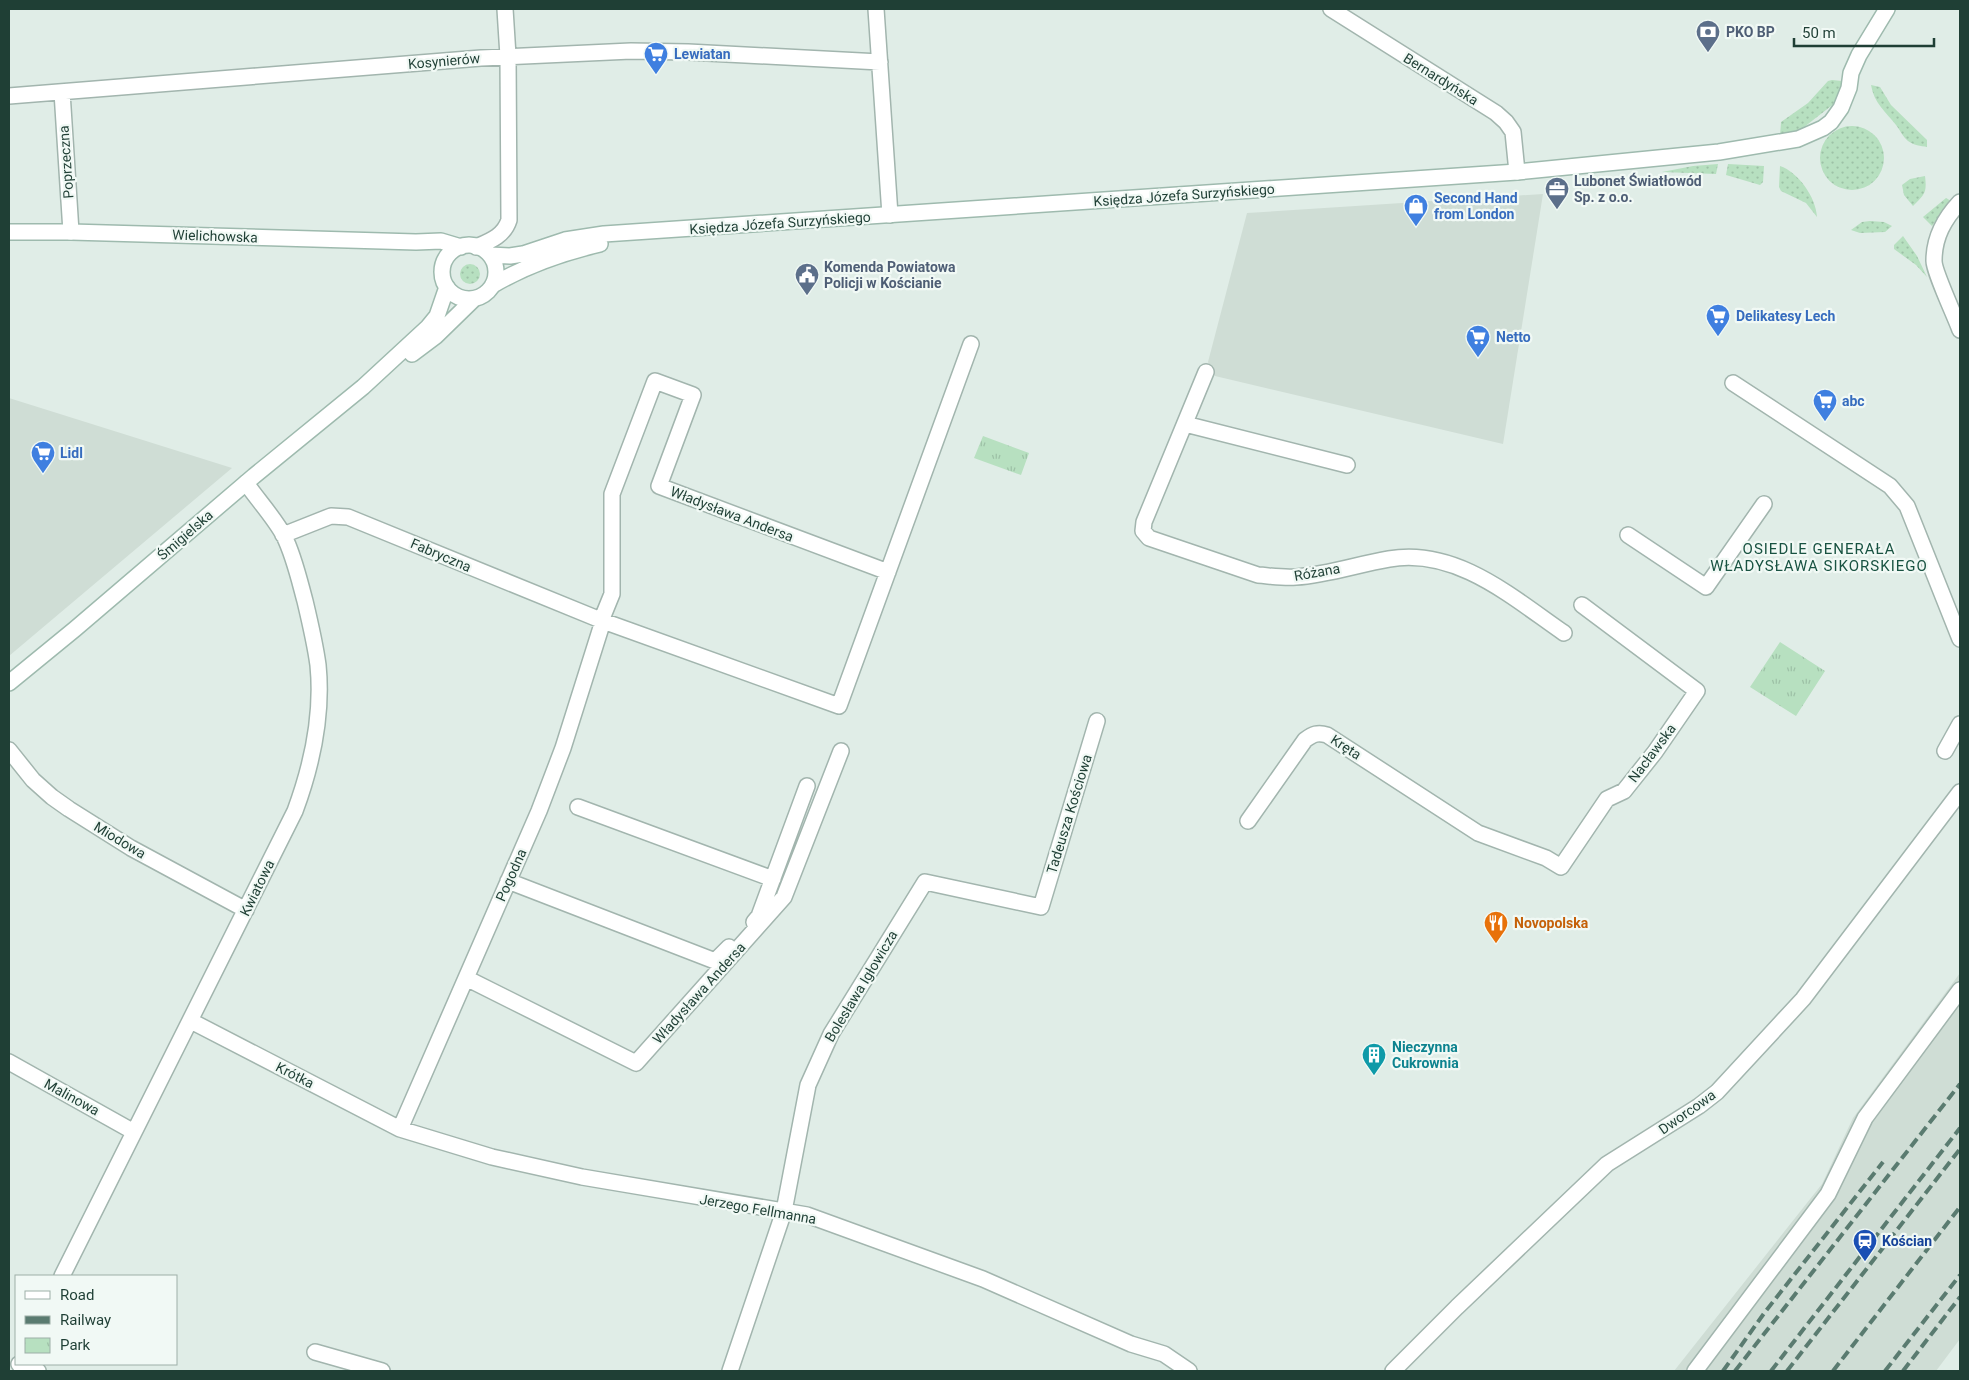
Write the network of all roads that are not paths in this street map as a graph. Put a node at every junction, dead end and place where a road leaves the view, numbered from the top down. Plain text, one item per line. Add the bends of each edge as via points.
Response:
1 (505, 9) edge
2 (876, 9) edge
3 (1331, 9) edge
4 (1887, 9) edge
5 (508, 56) junction
6 (880, 62) junction
7 (62, 92) junction
8 (9, 96) edge
9 (1516, 172) junction
10 (1960, 202) edge
11 (890, 215) junction
12 (9, 232) edge
13 (71, 232) junction
14 (648, 232) junction
15 (420, 242) junction
16 (461, 247) junction
17 (476, 247) junction
18 (490, 255) junction
19 (444, 264) junction
20 (493, 285) junction
21 (447, 287) junction
22 (474, 299) junction
23 (1960, 330) edge
24 (971, 344) dead end
25 (1206, 372) dead end
26 (1732, 383) dead end
27 (363, 387) junction
28 (1185, 424) junction
29 (1347, 464) dead end
30 (246, 483) junction
31 (1764, 504) dead end
32 (283, 535) junction
33 (1628, 535) dead end
34 (888, 572) junction
35 (1582, 605) dead end
36 (600, 620) junction
37 (1564, 633) dead end
38 (1960, 639) edge
39 (9, 683) edge
40 (1097, 721) dead end
41 (1960, 724) edge
42 (9, 750) edge
43 (841, 751) dead end
44 (1945, 751) dead end
45 (806, 786) dead end
46 (1960, 792) edge
47 (578, 807) dead end
48 (1443, 810) joint
49 (1248, 821) dead end
50 (773, 879) junction
51 (508, 881) junction
52 (1042, 907) joint
53 (246, 910) junction
54 (466, 978) junction
55 (1960, 990) edge
56 (190, 1021) junction
57 (9, 1062) edge
58 (400, 1129) junction
59 (134, 1132) junction
60 (784, 1211) junction
61 (62, 1275) edge
62 (314, 1352) dead end
63 (23, 1365) edge
64 (38, 1371) edge
65 (382, 1371) edge
66 (730, 1371) edge
67 (1189, 1371) edge
68 (1393, 1371) edge
69 (1695, 1371) edge

1 - 5 street
2 - 6 street
3 - 9 street, Bernardyńska via 1496,113 1513,132
4 - 9 street, Księdza Józefa Surzyńskiego via 1851,73 1841,108 1827,125 1798,139 1720,152
5 - 6 street, Kosynierów via 669,51
5 - 7 street, Kosynierów
5 - 17 street via 509,220 496,238
6 - 11 street
7 - 8 street, Kosynierów
7 - 13 street, Poprzeczna
9 - 11 street, Księdza Józefa Surzyńskiego
10 - 23 street via 1939,231 1934,262
11 - 14 street, Księdza Józefa Surzyńskiego
12 - 13 street, Wielichowska
13 - 15 street, Wielichowska
14 - 18 street, Księdza Józefa Surzyńskiego via 565,240 523,254
14 - 20 street, Księdza Józefa Surzyńskiego via 550,258 514,272
15 - 16 street, Wielichowska via 441,241
15 - 19 street via 434,250
16 - 17 street
16 - 19 street via 448,256
17 - 18 street
18 - 20 street via 496,270
19 - 21 street via 442,271
20 - 22 street
21 - 22 street via 458,297
21 - 27 street, Śmigielska via 437,316 428,327
22 - 27 street, Śmigielska via 436,336
24 - 34 street
25 - 28 street, Różana
26 - 38 street via 1890,486 1907,506
27 - 30 street, Śmigielska
28 - 29 street
28 - 37 street, Różana via 1144,522 1143,531 1149,538 1258,574 1277,577 1297,577 1392,558 1420,558 1446,563 1495,585
30 - 32 street, Kwiatowa
30 - 39 street, Śmigielska
31 - 33 street via 1706,587
32 - 36 street, Fabryczna via 331,516 348,517
32 - 53 street, Kwiatowa via 298,576 313,636 318,666 316,727 308,772 295,811
34 - 36 street via 838,706
34 - 36 street, Władysława Andersa via 659,486 693,395 655,381 612,494 612,594
35 - 48 street, Nacławska via 1697,691 1624,791 1607,800 1561,867 1546,858 1478,833
36 - 51 street, Pogodna via 563,748
40 - 52 street, Tadeusza Kościowa
41 - 44 street
42 - 53 street, Miodowa via 34,780 69,809 131,848
43 - 54 street, Władysława Andersa via 784,897 636,1063
45 - 50 street, Władysława Andersa
46 - 68 street, Dworcowa via 1803,999 1717,1092 1607,1164
47 - 50 street
48 - 49 street, Kręta via 1321,733 1305,740
50 - 51 street, Władysława Andersa via 759,916 715,961
51 - 54 street, Pogodna
52 - 60 street, Bolesława Igłowicza via 924,882 831,1034 808,1085
53 - 56 street, Kwiatowa
54 - 58 street, Pogodna
55 - 69 street via 1865,1118 1828,1194
56 - 58 street, Krótka
56 - 59 street, Kwiatowa
57 - 59 street, Malinowa
58 - 60 street, Jerzego Fellmanna via 492,1158 582,1177
59 - 61 street, Kwiatowa
60 - 66 street
60 - 67 street, Jerzego Fellmanna via 807,1215 983,1279 1132,1344 1164,1354
62 - 65 street
63 - 64 street

